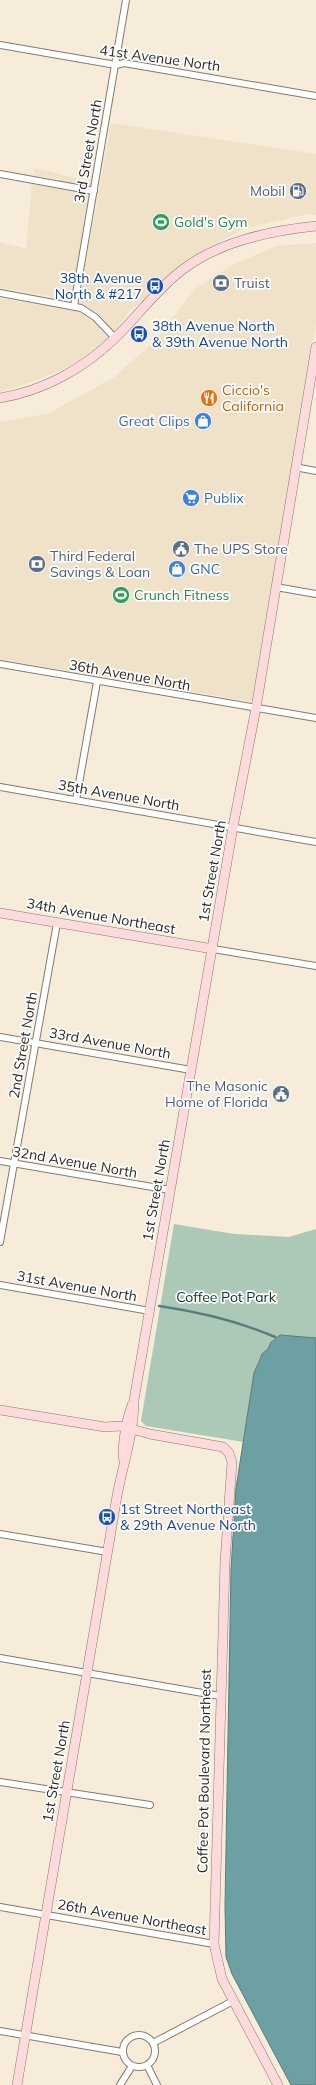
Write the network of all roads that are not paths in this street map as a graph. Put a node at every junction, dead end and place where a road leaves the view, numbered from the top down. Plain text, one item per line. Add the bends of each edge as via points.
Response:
1 (126, 0) edge
2 (0, 45) edge
3 (116, 65) junction
4 (316, 96) edge
5 (0, 174) edge
6 (94, 191) junction
7 (316, 226) edge
8 (0, 293) edge
9 (74, 306) junction
10 (115, 338) junction
11 (316, 347) edge
12 (0, 398) edge
13 (295, 467) junction
14 (316, 471) edge
15 (276, 587) junction
16 (316, 594) edge
17 (0, 664) edge
18 (97, 682) junction
19 (256, 708) junction
20 (316, 718) edge
21 (0, 787) edge
22 (76, 800) junction
23 (233, 827) junction
24 (316, 842) edge
25 (0, 913) edge
26 (57, 922) junction
27 (212, 949) junction
28 (316, 966) edge
29 (0, 1037) edge
30 (36, 1042) junction
31 (191, 1070) junction
32 (0, 1161) edge
33 (14, 1164) junction
34 (170, 1190) junction
35 (0, 1242) edge
36 (0, 1285) edge
37 (150, 1310) junction
38 (0, 1410) edge
39 (129, 1431) junction
40 (0, 1534) edge
41 (108, 1552) junction
42 (0, 1658) edge
43 (87, 1673) junction
44 (220, 1696) junction
45 (0, 1782) edge
46 (66, 1794) junction
47 (150, 1805) dead end
48 (0, 1907) edge
49 (46, 1915) junction
50 (214, 1944) junction
51 (233, 2001) junction
52 (0, 2031) edge
53 (25, 2035) junction
54 (152, 2043) junction
55 (122, 2052) junction
56 (147, 2065) junction
57 (132, 2066) junction
58 (17, 2085) edge
59 (120, 2085) edge
60 (157, 2085) edge
61 (278, 2085) edge

1 - 3 street, 3rd Street North
2 - 3 street, 41st Avenue North
3 - 4 street, 41st Avenue North via 124,63
3 - 6 street, 3rd Street North
5 - 6 street
6 - 9 street, 3rd Street North
7 - 10 street via 261,235 209,253 157,292
8 - 9 street
9 - 10 street via 95,317
10 - 12 street via 86,362 53,381
11 - 13 street, 1st Street North
13 - 14 street
13 - 15 street, 1st Street North
15 - 16 street
15 - 19 street, 1st Street North
17 - 18 street, 36th Avenue North
18 - 19 street, 36th Avenue North
18 - 22 street
19 - 20 street, 36th Avenue North
19 - 23 street, 1st Street North
21 - 22 street, 35th Avenue North
22 - 23 street, 35th Avenue North
23 - 24 street, 35th Avenue North
23 - 27 street, 1st Street North
25 - 26 street, 34th Avenue Northeast
26 - 27 street, 34th Avenue Northeast
26 - 30 street, 2nd Street North
27 - 28 street, 34th Avenue Northeast
27 - 31 street, 1st Street North
29 - 30 street, 33rd Avenue North
30 - 31 street, 33rd Avenue North
30 - 33 street, 2nd Street North
31 - 34 street, 1st Street North
32 - 33 street, 32nd Avenue North
33 - 34 street, 32nd Avenue North
33 - 35 street, 2nd Street North
34 - 37 street, 1st Street North
36 - 37 street, 31st Avenue North
37 - 39 street, 1st Street North
38 - 39 street
39 - 41 street, 1st Street North
39 - 44 street, Coffee Pot Boulevard Northeast via 138,1436 150,1434 223,1447 229,1453 232,1462
40 - 41 street
41 - 43 street, 1st Street North
42 - 43 street
43 - 44 street
43 - 46 street, 1st Street North
44 - 50 street, Coffee Pot Boulevard Northeast
45 - 46 street
46 - 47 street via 76,1793
46 - 49 street, 1st Street North
48 - 49 street, 26th Avenue Northeast
49 - 50 street, 26th Avenue Northeast
49 - 53 street, 1st Street North
50 - 51 street, Coffee Pot Boulevard Northeast via 222,1978
51 - 54 street
51 - 61 street, Coffee Pot Boulevard Northeast
52 - 53 street
53 - 55 street
53 - 58 street, 1st Street North
54 - 55 street via 142,2036 136,2036 127,2040
54 - 56 street via 154,2056
55 - 57 street
56 - 57 street
56 - 60 street
57 - 59 street

